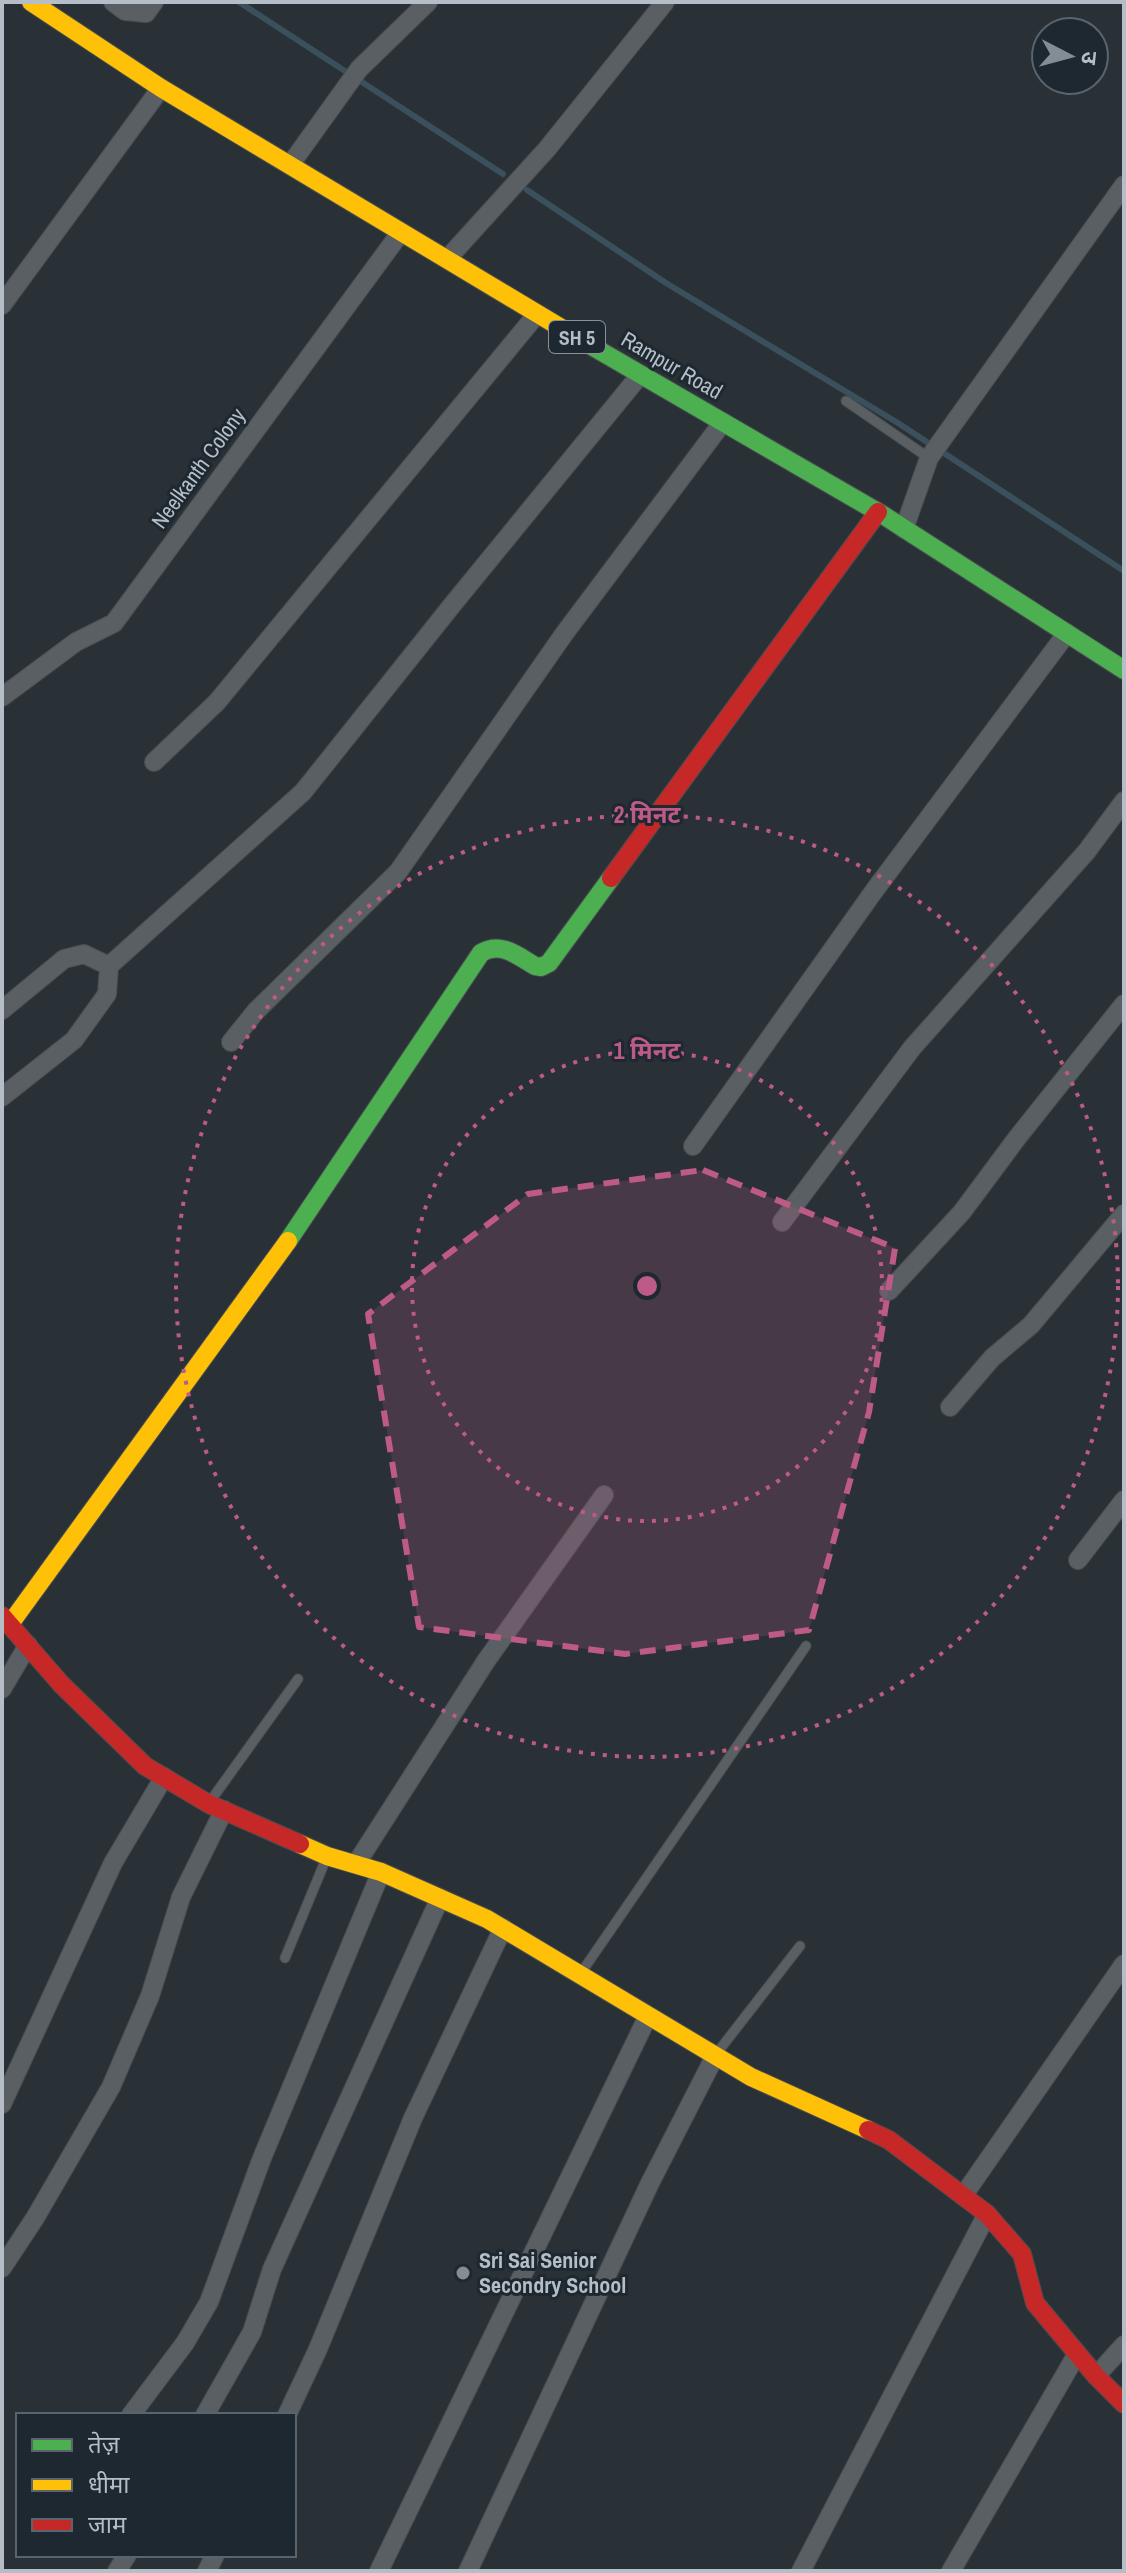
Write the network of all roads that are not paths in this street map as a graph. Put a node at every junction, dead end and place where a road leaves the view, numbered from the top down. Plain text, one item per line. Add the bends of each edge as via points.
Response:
1 (31, 2) edge
2 (113, 2) edge
3 (154, 2) edge
4 (428, 2) edge
5 (665, 2) edge
6 (161, 88) junction
7 (290, 165) junction
8 (1124, 185) edge
9 (401, 232) junction
10 (448, 258) junction
11 (2, 305) edge
12 (537, 314) junction
13 (640, 375) junction
14 (846, 401) dead end
15 (723, 422) junction
16 (934, 451) junction
17 (878, 512) junction
18 (904, 529) junction
19 (1067, 633) junction
20 (1121, 662) edge
21 (2, 697) edge
22 (154, 762) dead end
23 (1124, 801) edge
24 (109, 966) junction
25 (1124, 1004) edge
26 (2, 1010) edge
27 (231, 1042) dead end
28 (2, 1097) edge
29 (693, 1146) dead end
30 (1124, 1214) edge
31 (782, 1222) dead end
32 (889, 1291) dead end
33 (950, 1407) dead end
34 (604, 1495) dead end
35 (1124, 1500) edge
36 (1078, 1560) dead end
37 (6, 1620) edge
38 (28, 1645) junction
39 (806, 1646) dead end
40 (298, 1679) dead end
41 (2, 1689) edge
42 (164, 1777) junction
43 (216, 1807) junction
44 (327, 1856) junction
45 (356, 1864) junction
46 (381, 1872) junction
47 (440, 1898) junction
48 (503, 1928) junction
49 (800, 1946) dead end
50 (285, 1958) dead end
51 (1124, 1964) edge
52 (580, 1975) junction
53 (648, 2016) junction
54 (715, 2056) junction
55 (2, 2104) edge
56 (963, 2196) junction
57 (987, 2214) junction
58 (2, 2268) edge
59 (1124, 2345) edge
60 (1077, 2354) junction
61 (1096, 2376) junction
62 (1124, 2404) edge
63 (132, 2413) edge
64 (206, 2413) edge
65 (288, 2413) edge
66 (379, 2571) edge
67 (468, 2571) edge
68 (801, 2571) edge
69 (951, 2571) edge

1 - 6 street, Rampur Road / SH 5
2 - 3 street via 125,11 146,13
4 - 7 street via 359,69
5 - 10 street via 547,149
6 - 7 street, Rampur Road / SH 5
6 - 11 street
7 - 9 street, Rampur Road / SH 5
8 - 16 street
9 - 10 street, Rampur Road / SH 5
9 - 21 street, Neelkanth Colony via 114,623 76,642
10 - 12 street, Rampur Road / SH 5
12 - 13 street, Rampur Road / SH 5
12 - 22 street via 217,702
13 - 15 street, Rampur Road / SH 5
13 - 24 street via 303,792
14 - 16 lane
15 - 17 street, Rampur Road / SH 5
15 - 27 street via 564,634 398,872
16 - 18 street
17 - 18 street, Rampur Road / SH 5
17 - 37 street via 549,963 535,966 501,947 481,953 266,1274
18 - 19 street, Rampur Road / SH 5
19 - 20 street, Rampur Road / SH 5
19 - 29 street
23 - 31 street via 1087,851 912,1048
24 - 26 street via 84,954 64,959
24 - 28 street via 107,994 74,1040
25 - 32 street via 962,1212
30 - 33 street via 1031,1325 992,1358
34 - 45 street via 486,1661
35 - 36 street
37 - 38 street
38 - 41 street
38 - 42 street via 145,1766
39 - 52 lane
40 - 43 lane
42 - 43 street
42 - 55 street via 113,1863
43 - 44 street
43 - 58 street via 150,1996 111,2087
44 - 45 street
44 - 50 lane
45 - 46 street
46 - 47 street
46 - 63 street via 262,2158 209,2302
47 - 48 street
47 - 64 street via 272,2269 252,2332
48 - 52 street
48 - 65 street via 413,2118
49 - 54 lane
51 - 56 street
52 - 53 street
53 - 54 street
53 - 66 street
54 - 56 street via 889,2140
54 - 67 street
56 - 57 street
57 - 60 street via 1022,2254 1035,2303
57 - 68 street
59 - 61 street
60 - 61 street
60 - 69 street
61 - 62 street

